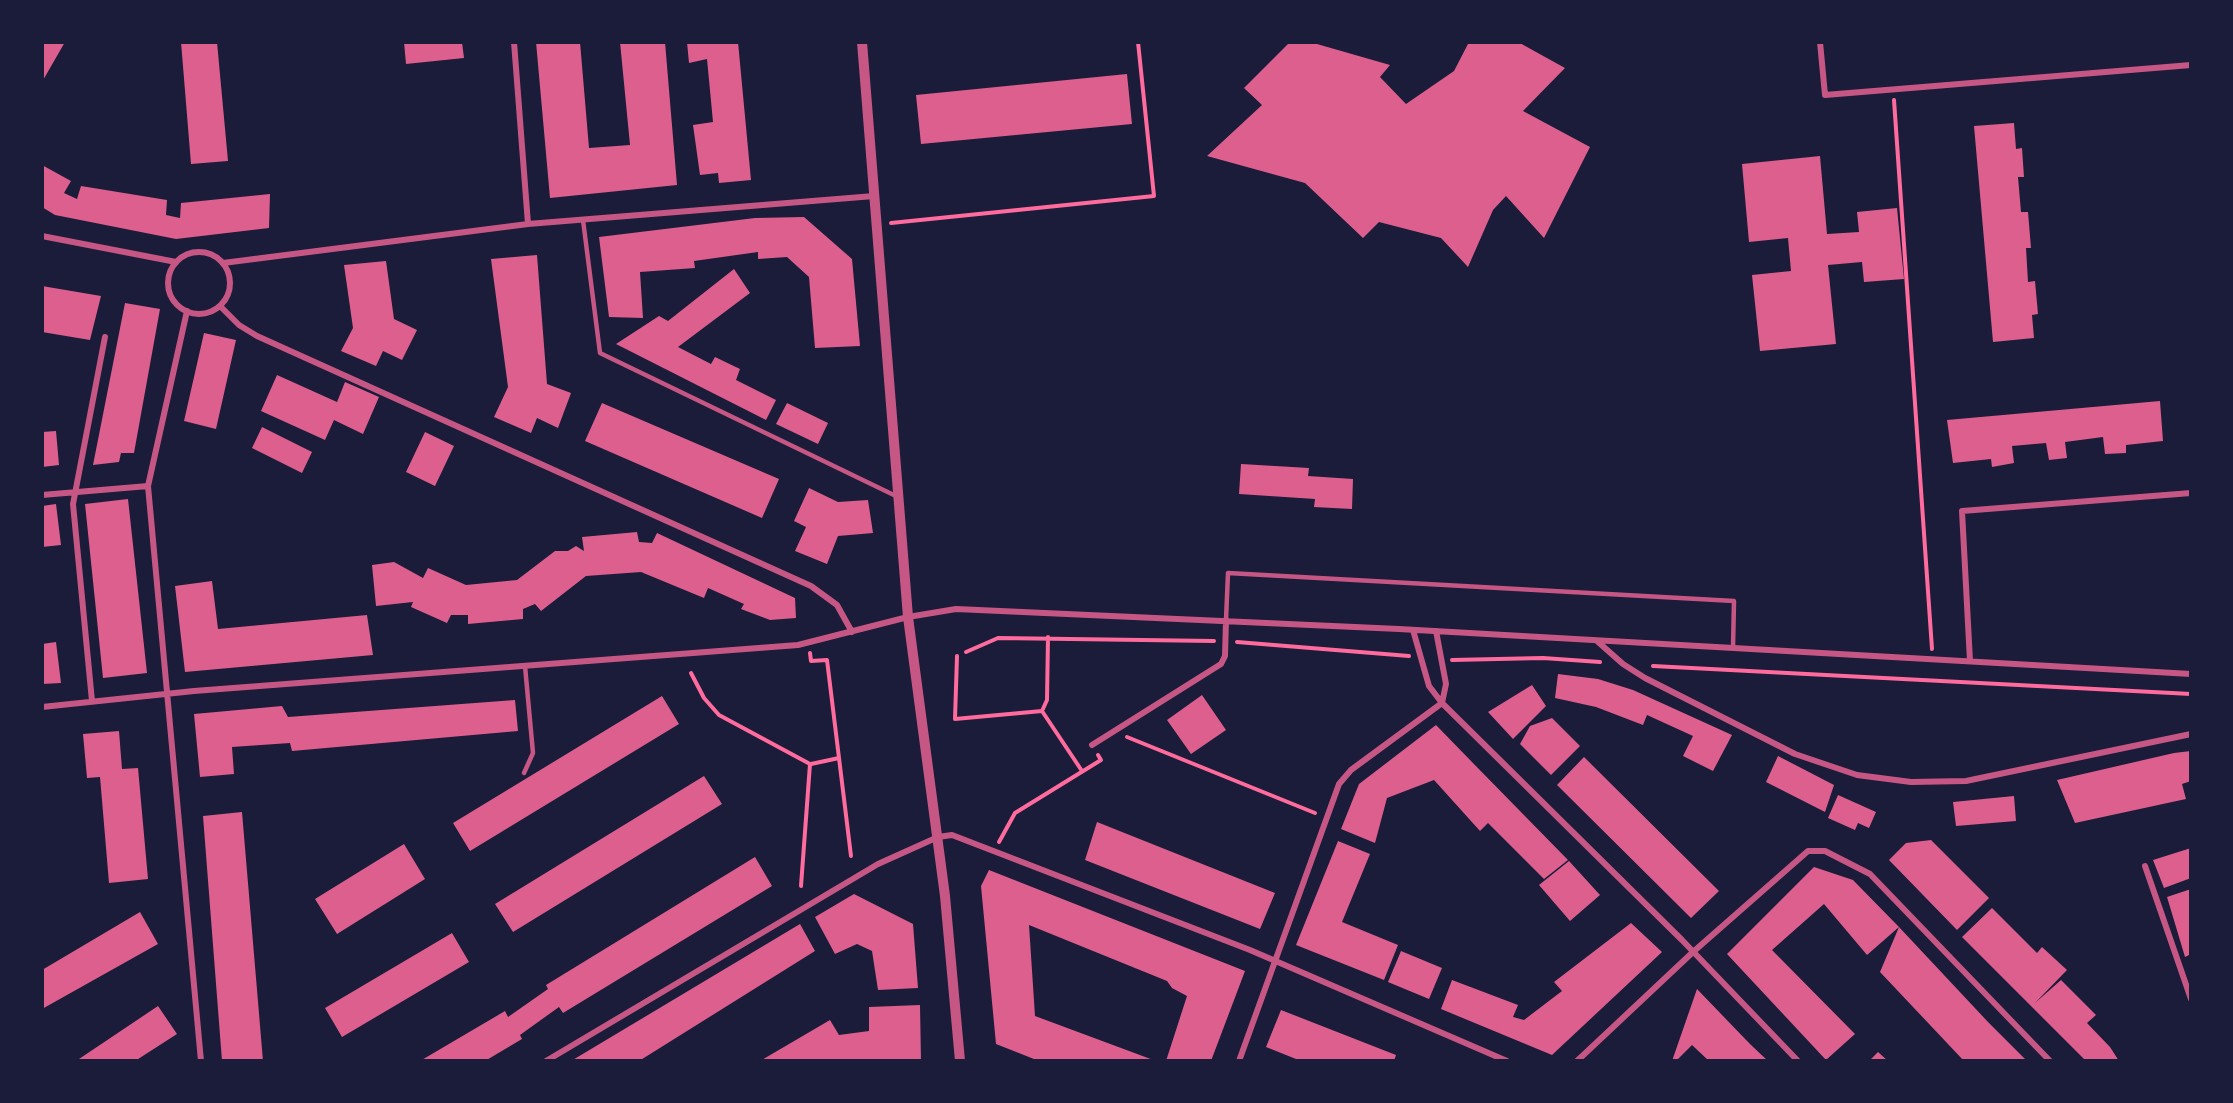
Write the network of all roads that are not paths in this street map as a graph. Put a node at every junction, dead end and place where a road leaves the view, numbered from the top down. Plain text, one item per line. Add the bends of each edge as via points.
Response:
1 (513, 42) edge
2 (862, 42) edge
3 (1820, 42) edge
4 (2191, 65) edge
5 (874, 196) junction
6 (582, 220) junction
7 (528, 224) junction
8 (42, 236) edge
9 (176, 262) junction
10 (223, 263) junction
11 (219, 306) junction
12 (187, 311) junction
13 (105, 337) dead end
14 (148, 486) junction
15 (74, 492) junction
16 (2191, 494) edge
17 (42, 495) edge
18 (898, 497) junction
19 (908, 617) junction
20 (1226, 620) junction
21 (1413, 630) junction
22 (1436, 631) junction
23 (852, 632) junction
24 (1596, 640) junction
25 (1733, 648) junction
26 (1970, 661) junction
27 (525, 666) junction
28 (2191, 674) edge
29 (168, 693) junction
30 (92, 701) junction
31 (1442, 704) junction
32 (42, 707) edge
33 (2191, 734) edge
34 (1092, 744) road end
35 (524, 772) dead end
36 (938, 837) junction
37 (2145, 866) dead end
38 (1693, 952) junction
39 (1275, 961) junction
40 (2191, 999) edge
41 (201, 1061) edge
42 (546, 1061) edge
43 (960, 1061) edge
44 (1239, 1061) edge
45 (1507, 1061) edge
46 (1577, 1061) edge
47 (1798, 1061) edge
48 (2050, 1061) edge

1 - 7 street
2 - 5 street
3 - 4 street via 1825,95
5 - 6 street
5 - 18 street
6 - 7 street
6 - 18 lane via 600,353
7 - 10 street
8 - 9 street
9 - 10 street via 200,252
9 - 12 street via 169,277 170,293
10 - 11 street via 230,290
11 - 12 street via 204,313
11 - 23 street via 257,336 811,586 837,605
12 - 14 street
13 - 15 street
14 - 15 street
14 - 29 street
15 - 17 street
15 - 30 street
16 - 26 street via 1962,511
18 - 19 street
19 - 20 street via 956,609
19 - 23 street
19 - 36 street
20 - 21 street
20 - 25 lane via 1228,573 1734,601
20 - 34 street via 1225,656 1221,664
21 - 22 street
21 - 31 street via 1429,686
22 - 24 street
22 - 31 street via 1446,684
23 - 27 street via 810,643
24 - 25 street
24 - 33 street via 1623,664 1817,763 1857,776 1898,781 1966,781
25 - 26 street
26 - 28 street
27 - 29 street
27 - 35 lane via 533,753
29 - 30 street
29 - 41 street
30 - 32 street
31 - 38 street
31 - 39 street via 1351,770 1339,784
36 - 39 street via 952,835
36 - 42 street via 878,864
36 - 43 street
37 - 40 street
38 - 46 street
38 - 47 street
38 - 48 street via 1808,851 1824,851 1870,874
39 - 44 street
39 - 45 street

